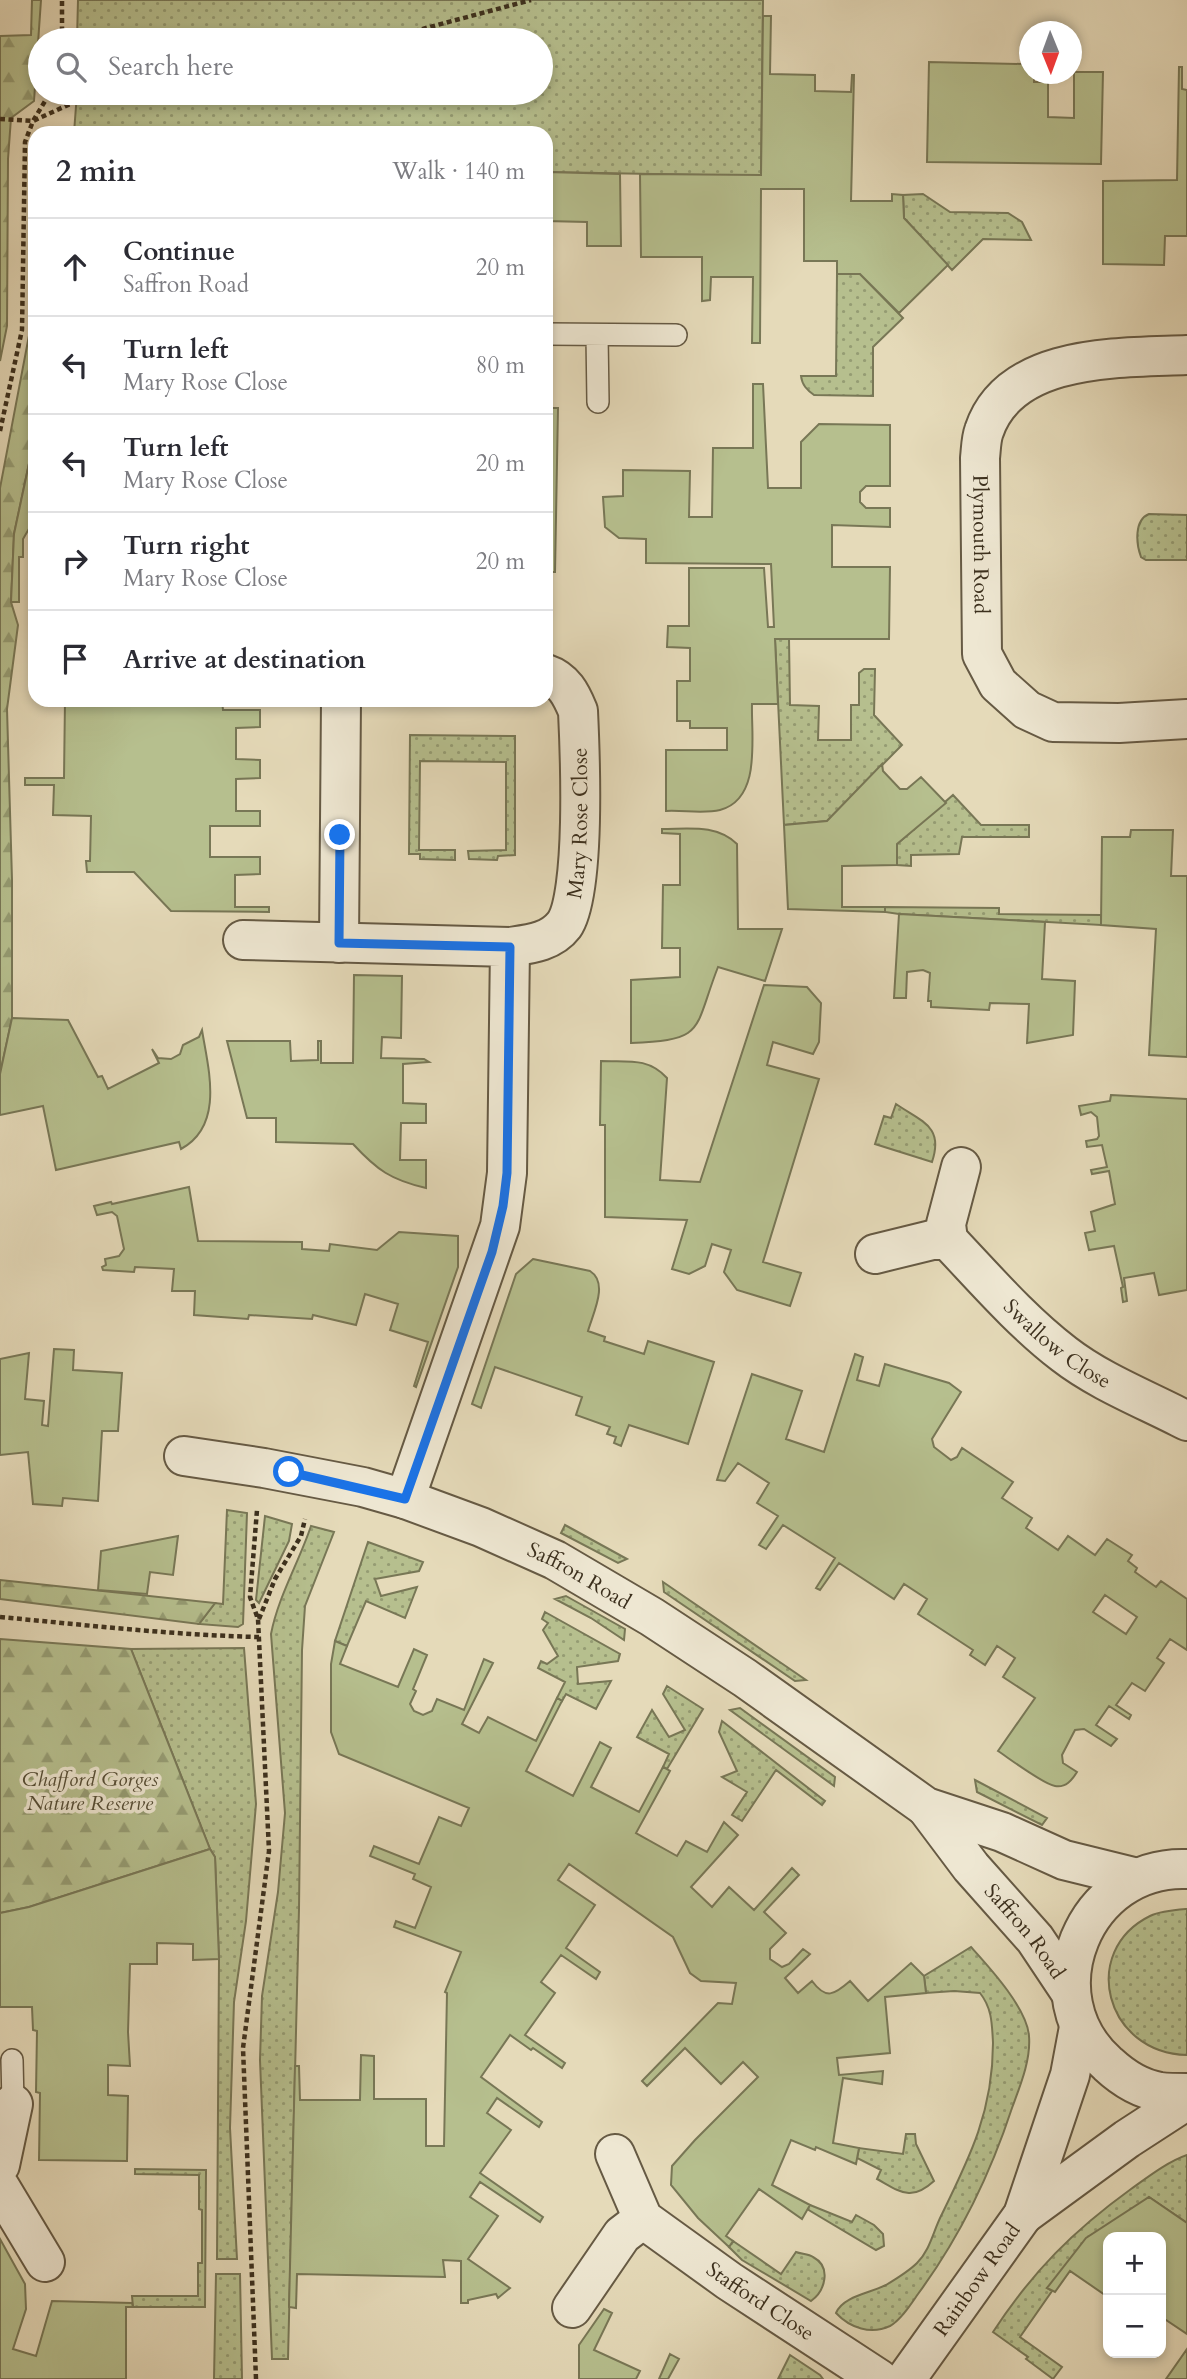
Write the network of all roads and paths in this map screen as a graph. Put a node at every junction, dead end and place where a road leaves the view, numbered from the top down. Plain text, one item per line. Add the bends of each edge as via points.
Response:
1 (62, 0) edge
2 (531, 0) edge
3 (62, 28) edge
4 (426, 28) edge
5 (43, 105) edge
6 (68, 105) edge
7 (0, 120) edge
8 (33, 121) junction
9 (31, 126) edge
10 (28, 134) edge
11 (553, 334) edge
12 (597, 335) junction
13 (676, 335) dead end
14 (1187, 355) edge
15 (598, 402) dead end
16 (0, 431) edge
17 (553, 677) edge
18 (341, 707) edge
19 (1187, 719) edge
20 (243, 940) dead end
21 (339, 943) junction
22 (510, 947) junction
23 (961, 1167) dead end
24 (948, 1240) junction
25 (875, 1254) dead end
26 (1187, 1421) edge
27 (184, 1457) dead end
28 (264, 1468) junction
29 (315, 1477) junction
30 (405, 1499) junction
31 (0, 1616) edge
32 (258, 1619) junction
33 (259, 1637) junction
34 (926, 1807) junction
35 (1183, 1866) edge
36 (1138, 1878) junction
37 (1075, 2010) junction
38 (12, 2060) dead end
39 (1187, 2093) edge
40 (1187, 2100) edge
41 (13, 2104) joint
42 (615, 2154) dead end
43 (0, 2165) edge
44 (0, 2187) edge
45 (1023, 2215) junction
46 (643, 2219) junction
47 (45, 2262) dead end
48 (572, 2308) dead end
49 (256, 2379) edge
50 (878, 2379) edge
51 (906, 2379) edge

1 - 3 path
2 - 4 path
5 - 8 path
6 - 8 path
7 - 8 path
8 - 9 path
10 - 16 path via 22,330
11 - 12 lane
12 - 13 lane
12 - 15 lane
14 - 19 street, Plymouth Road via 1077,364 1019,384 993,413 984,431 980,458 982,654 998,684 1027,710 1053,722
17 - 22 street, Mary Rose Close via 569,691 578,711 578,877 572,908 552,937
18 - 21 street
20 - 21 street, Mary Rose Close
21 - 22 street, Mary Rose Close
22 - 30 street via 507,1173 502,1216
23 - 24 street via 946,1224
24 - 25 street
24 - 26 street, Swallow Close via 1065,1354
27 - 28 street, Saffron Road
28 - 29 street, Saffron Road
28 - 32 path via 250,1597
29 - 30 street, Saffron Road
29 - 32 path via 301,1536
30 - 34 street, Saffron Road via 555,1560 652,1617
31 - 33 path via 192,1636
32 - 33 path
33 - 49 path via 269,1851 243,2048
34 - 36 street, Saffron Road via 1002,1832 1064,1860
34 - 37 street, Saffron Road via 971,1867 1035,1939
35 - 36 street, Saffron Road
36 - 37 street, Saffron Road via 1107,1898 1083,1927 1072,1959
37 - 39 street, Saffron Road via 1097,2055 1123,2077 1158,2092
37 - 45 street, Rainbow Road via 1070,2075
38 - 41 lane
40 - 45 street, Rainbow Road
41 - 43 street
42 - 46 street
44 - 47 street
45 - 51 street, Rainbow Road
46 - 48 street via 622,2235
46 - 50 street, Stafford Close

